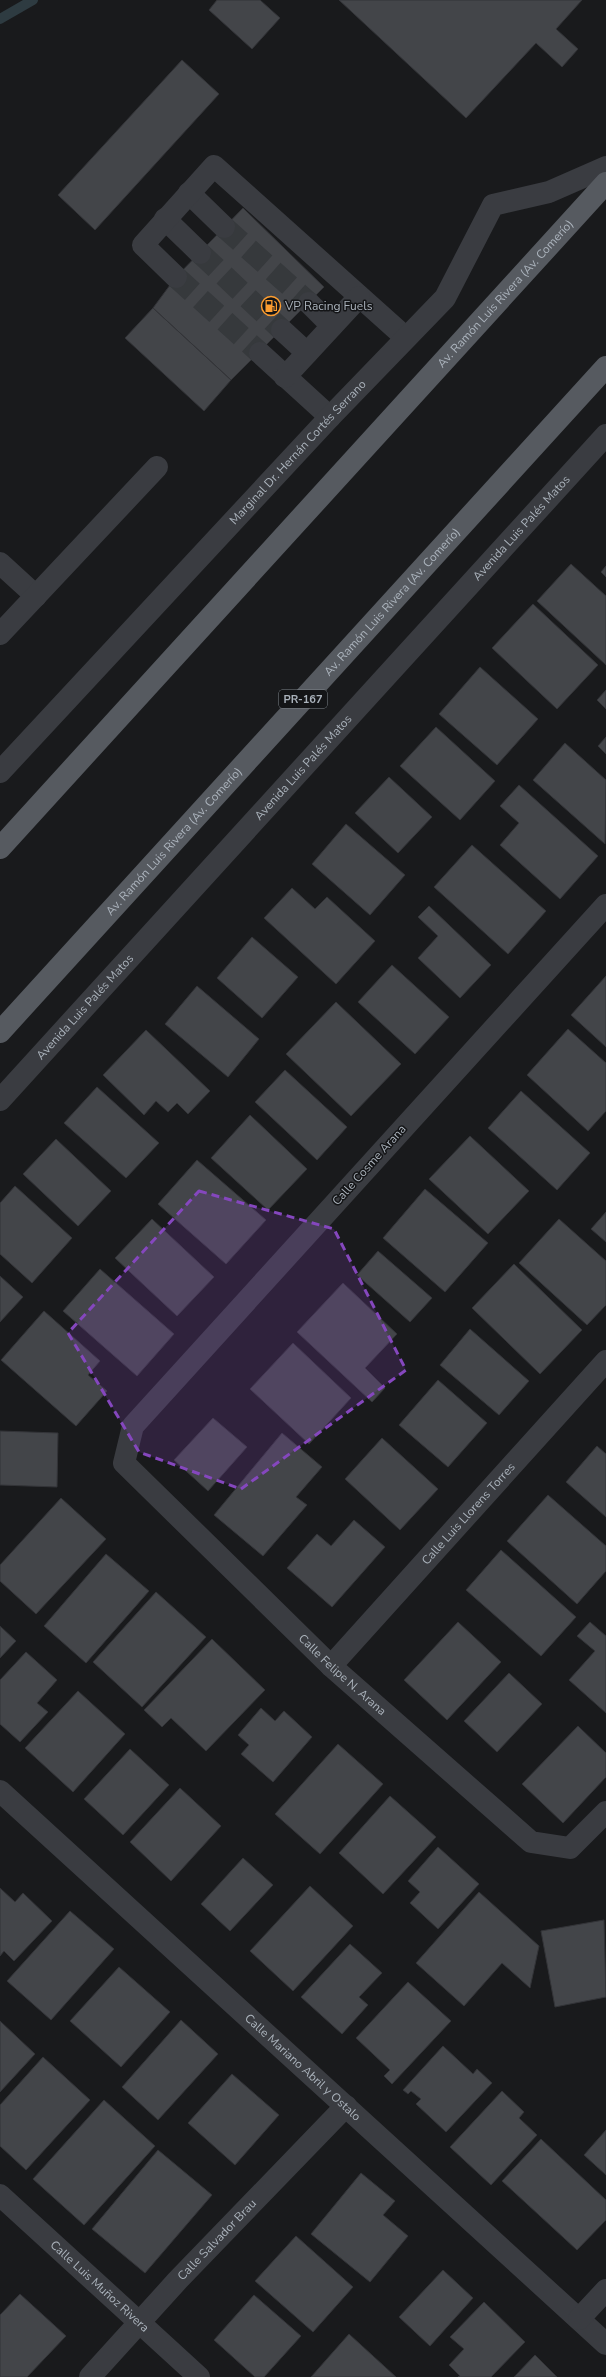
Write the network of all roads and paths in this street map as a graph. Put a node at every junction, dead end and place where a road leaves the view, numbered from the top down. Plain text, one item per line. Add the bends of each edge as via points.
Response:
1 (606, 167) edge
2 (606, 183) edge
3 (189, 193) junction
4 (165, 219) junction
5 (224, 227) tunnel mouth
6 (200, 253) tunnel mouth
7 (176, 277) tunnel mouth
8 (359, 297) junction
9 (309, 303) tunnel mouth
10 (332, 326) junction
11 (282, 330) tunnel mouth
12 (406, 337) junction
13 (260, 353) tunnel mouth
14 (307, 353) junction
15 (606, 367) edge
16 (286, 377) junction
17 (330, 418) junction
18 (606, 435) edge
19 (157, 467) dead end
20 (0, 563) edge
21 (36, 596) junction
22 (0, 634) edge
23 (0, 772) edge
24 (0, 848) edge
25 (606, 905) edge
26 (0, 1032) edge
27 (0, 1100) edge
28 (606, 1361) edge
29 (133, 1426) joint
30 (331, 1666) junction
31 (0, 1792) edge
32 (606, 1812) edge
33 (346, 2106) junction
34 (0, 2195) edge
35 (606, 2290) edge
36 (579, 2319) junction
37 (140, 2322) junction
38 (606, 2344) edge
39 (90, 2377) edge
40 (199, 2377) edge

1 - 12 street, Marginal Dr. Hernán Cortés Serrano via 549,192 493,205 445,298
2 - 24 main road, Av. Ramón Luis Rivera (Av. Comerío)
3 - 4 street
3 - 5 street
3 - 8 street via 214,166
4 - 6 street
4 - 7 street via 143,245
8 - 10 street
8 - 12 street
9 - 10 street
10 - 14 street
11 - 14 street
12 - 17 street, Marginal Dr. Hernán Cortés Serrano
13 - 16 street
14 - 16 street
15 - 26 main road, Av. Ramón Luis Rivera (Av. Comerío) / PR-167
16 - 17 street
17 - 23 street, Marginal Dr. Hernán Cortés Serrano
18 - 27 street, Avenida Luis Palés Matos
19 - 21 street
20 - 21 street
21 - 22 street
25 - 29 street, Calle Cosme Arana
28 - 30 street, Calle Luis Llorens Torres
29 - 30 street, Calle Felipe N. Arana via 124,1463
30 - 32 street, Calle Felipe N. Arana via 531,1842 570,1848
31 - 33 street, Calle Mariano Abril y Ostalo
33 - 36 street, Calle Mariano Abril y Ostalo
33 - 37 street, Calle Salvador Brau
34 - 37 street, Calle Luis Muñoz Rivera
35 - 36 street
36 - 38 street, Calle Mariano Abril y Ostalo
37 - 39 street, Calle Salvador Brau
37 - 40 street, Calle Luis Muñoz Rivera

